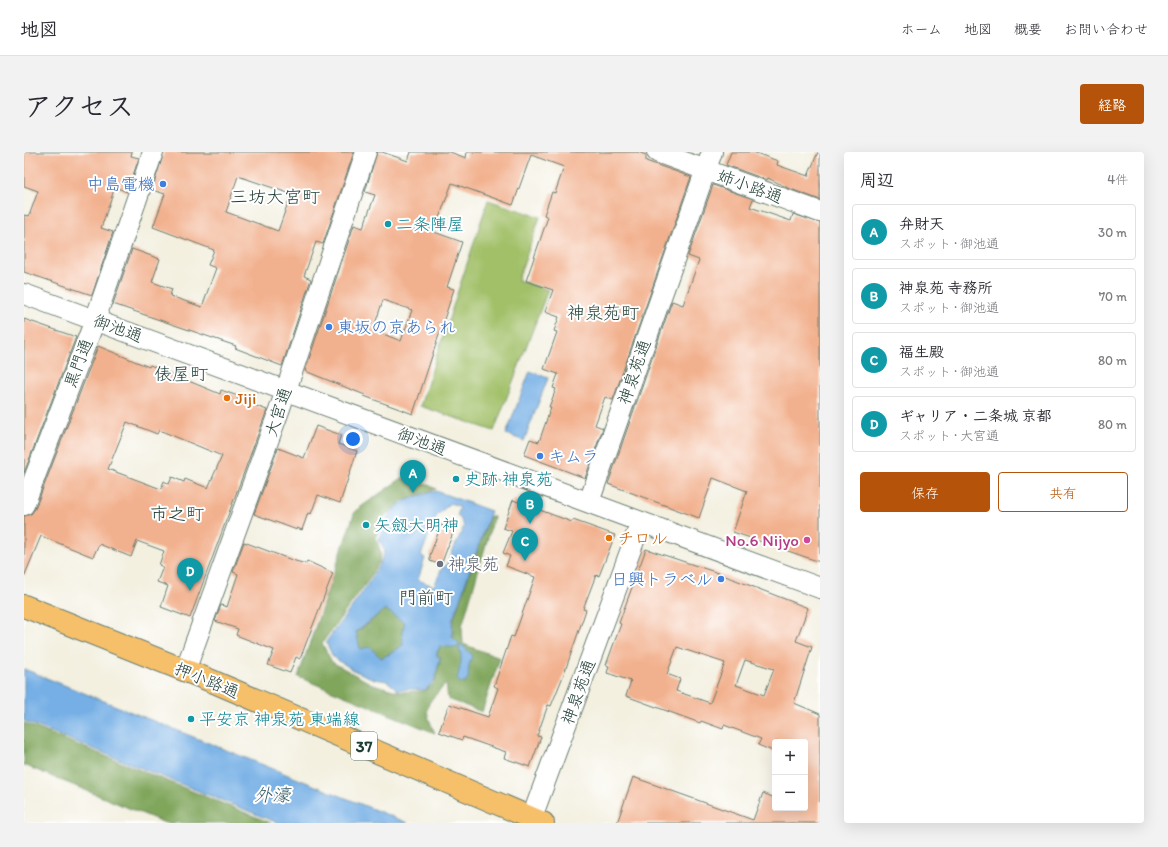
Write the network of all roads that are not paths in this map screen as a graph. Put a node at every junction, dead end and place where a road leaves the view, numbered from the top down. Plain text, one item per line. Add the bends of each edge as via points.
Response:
1 (153, 152) edge
2 (366, 152) edge
3 (657, 152) edge
4 (709, 161) edge
5 (820, 212) edge
6 (24, 294) edge
7 (94, 320) junction
8 (285, 390) junction
9 (589, 502) junction
10 (24, 505) edge
11 (641, 522) junction
12 (820, 588) edge
13 (24, 606) edge
14 (185, 671) junction
15 (537, 820) edge

1 - 7 street, 黒門通
2 - 8 street, 大宮通
3 - 4 street, 姉小路通
4 - 5 street, 姉小路通
4 - 9 street, 神泉苑通
6 - 7 street, 御池通
7 - 8 street, 御池通
7 - 10 street, 黒門通
8 - 9 street, 御池通
8 - 14 street, 大宮通
9 - 11 street, 御池通
11 - 12 street, 御池通
11 - 15 street, 神泉苑通
13 - 14 main road, 押小路通 / 37
14 - 15 main road, 押小路通 / 37

